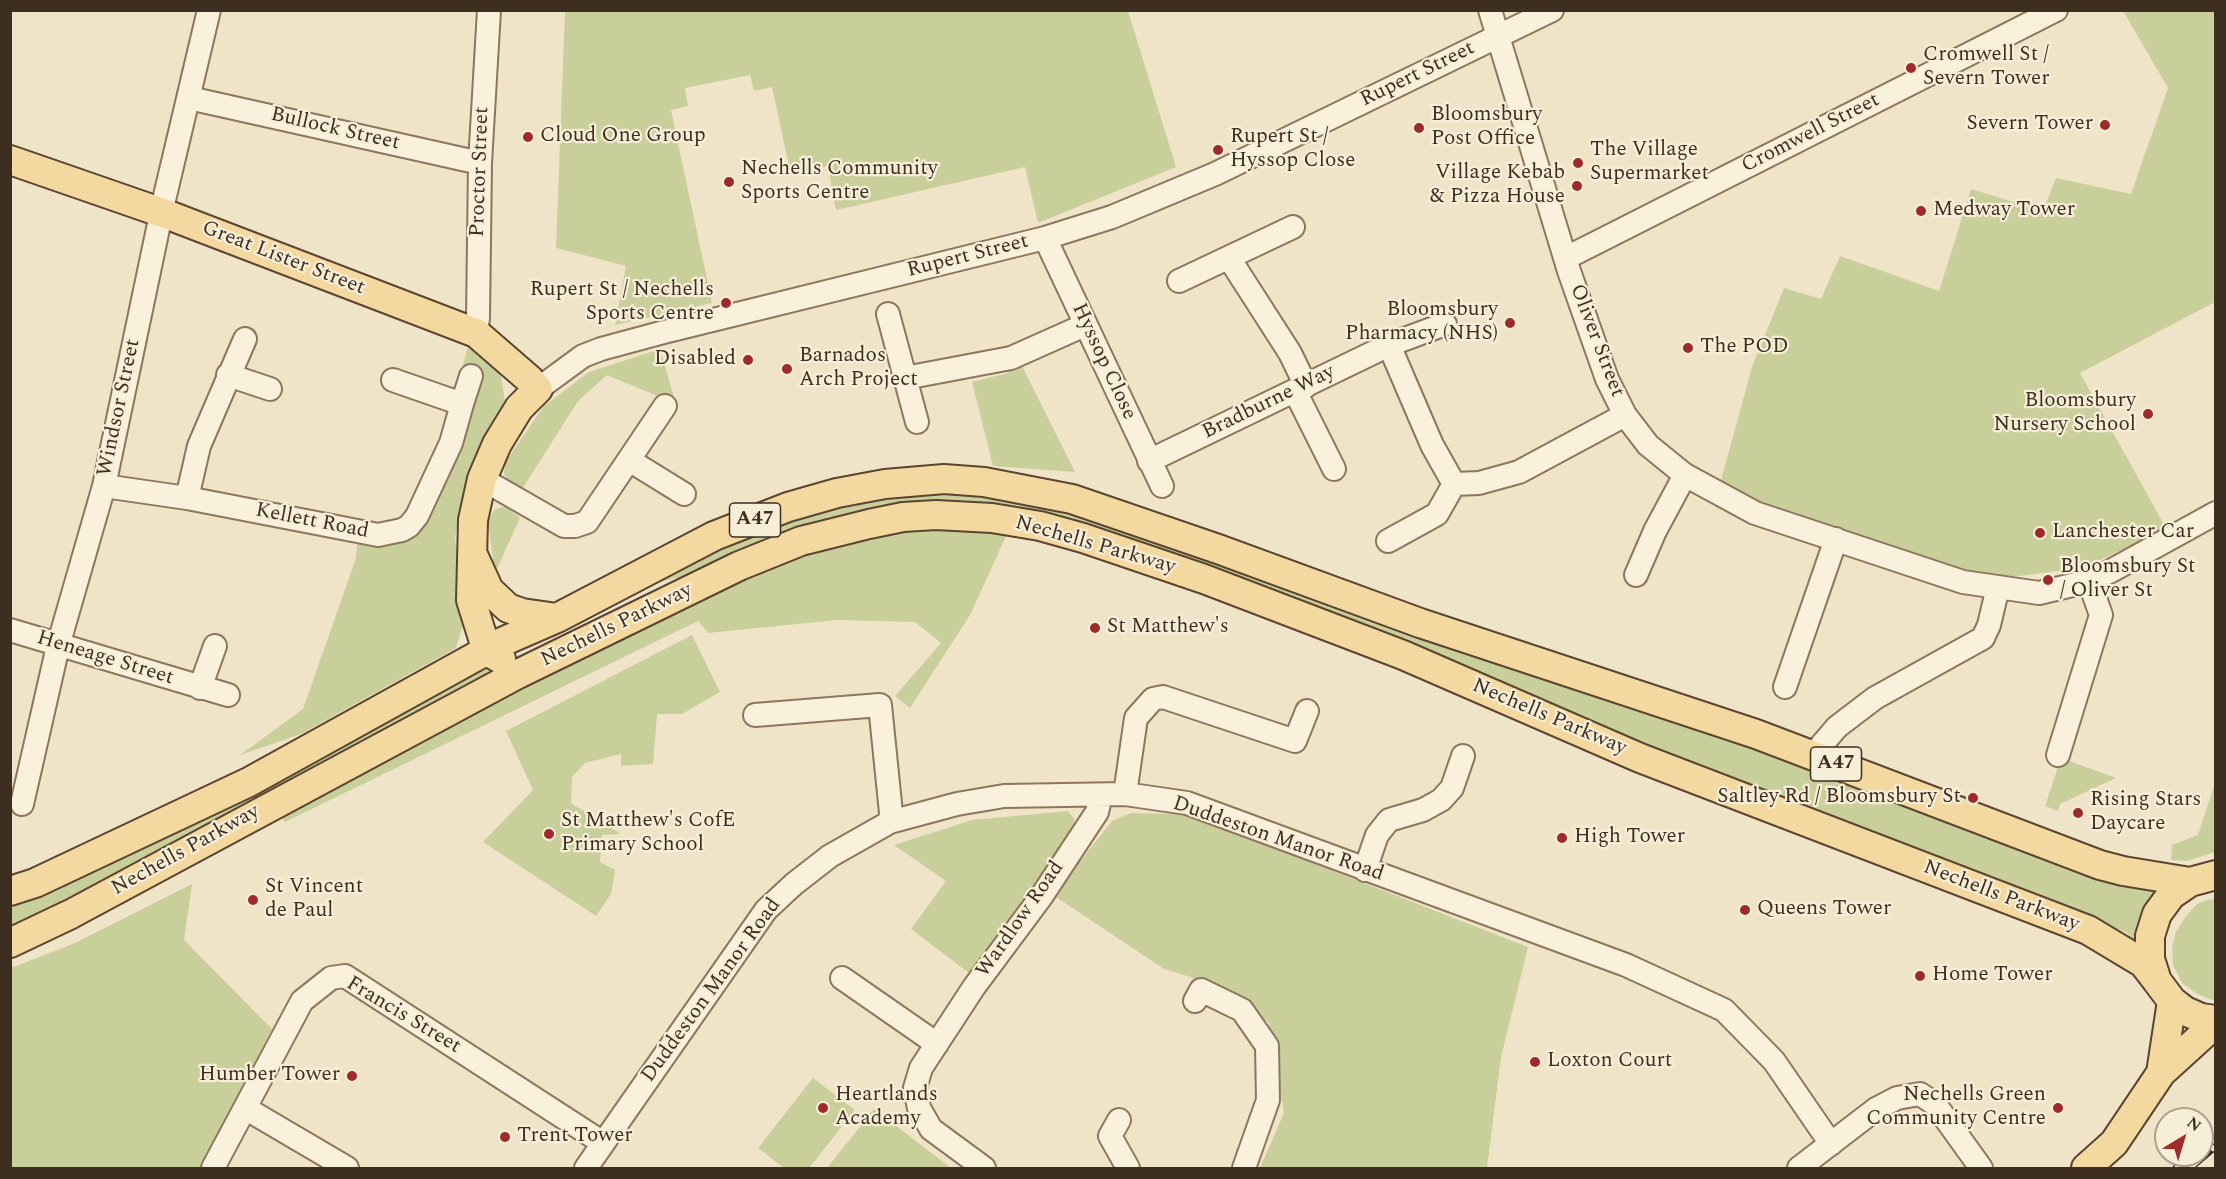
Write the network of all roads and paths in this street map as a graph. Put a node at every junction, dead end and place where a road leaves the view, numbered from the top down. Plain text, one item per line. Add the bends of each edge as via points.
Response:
1 (209, 10) edge
2 (489, 10) edge
3 (1490, 10) edge
4 (1552, 10) edge
5 (2056, 10) edge
6 (1498, 36) junction
7 (189, 98) junction
8 (10, 160) edge
9 (480, 163) junction
10 (163, 213) junction
11 (1293, 227) dead end
12 (1045, 238) junction
13 (1229, 258) junction
14 (1566, 258) junction
15 (1179, 281) dead end
16 (888, 314) dead end
17 (1445, 324) dead end
18 (1084, 325) junction
19 (476, 333) junction
20 (245, 339) dead end
21 (1389, 345) junction
22 (228, 375) junction
23 (471, 376) dead end
24 (905, 378) junction
25 (393, 380) dead end
26 (1301, 388) junction
27 (270, 389) dead end
28 (538, 389) junction
29 (462, 404) junction
30 (665, 406) dead end
31 (1625, 415) junction
32 (917, 422) dead end
33 (629, 460) junction
34 (1149, 461) junction
35 (1334, 469) dead end
36 (1685, 475) junction
37 (482, 479) junction
38 (1454, 484) junction
39 (104, 486) junction
40 (1162, 486) dead end
41 (684, 494) dead end
42 (187, 498) junction
43 (2216, 513) edge
44 (1836, 539) junction
45 (1388, 541) dead end
46 (472, 552) junction
47 (1636, 575) dead end
48 (2089, 581) junction
49 (1998, 587) junction
50 (557, 618) junction
51 (10, 630) edge
52 (58, 646) junction
53 (215, 646) dead end
54 (504, 657) junction
55 (1785, 687) dead end
56 (200, 688) junction
57 (228, 695) dead end
58 (1307, 711) dead end
59 (755, 715) dead end
60 (2058, 755) dead end
61 (1463, 756) dead end
62 (1817, 757) junction
63 (1125, 794) junction
64 (1101, 795) junction
65 (22, 804) dead end
66 (890, 822) junction
67 (1365, 870) junction
68 (2203, 879) edge
69 (10, 891) edge
70 (10, 943) edge
71 (857, 981) dead end
72 (1201, 991) dead end
73 (2164, 991) junction
74 (2216, 1022) edge
75 (937, 1044) junction
76 (2161, 1072) junction
77 (245, 1108) junction
78 (1110, 1133) dead end
79 (603, 1143) junction
80 (1831, 1144) junction
81 (213, 1168) edge
82 (348, 1168) edge
83 (586, 1168) edge
84 (984, 1168) edge
85 (1128, 1168) edge
86 (1244, 1168) edge
87 (1798, 1168) edge
88 (1981, 1168) edge
89 (2086, 1168) edge

1 - 7 street, Windsor Street
2 - 9 street, Proctor Street
3 - 6 street, Oliver Street
4 - 6 street, Rupert Street
5 - 14 street, Cromwell Street
6 - 12 street, Rupert Street via 1215,174 1112,217
6 - 14 street, Oliver Street
7 - 9 street, Bullock Street
7 - 10 street, Windsor Street
8 - 10 main road, Great Lister Street
9 - 19 street, Proctor Street
10 - 19 main road, Great Lister Street
10 - 39 street, Windsor Street
11 - 13 street
12 - 18 street, Hyssop Close
12 - 28 street, Rupert Street via 601,349 583,356
13 - 15 street
13 - 26 street via 1290,353
14 - 31 street, Oliver Street via 1606,379
16 - 24 street
17 - 21 street, Bradburne Way
18 - 24 street via 1011,358
18 - 34 street, Hyssop Close
19 - 28 main road, Great Lister Street
20 - 22 street
21 - 26 street, Bradburne Way
21 - 38 street via 1432,445
22 - 27 street
22 - 42 street via 199,446
23 - 29 street, Kellett Road
24 - 32 street
25 - 29 street
26 - 34 street, Bradburne Way
26 - 35 street
28 - 37 main road, Rupert Street via 497,444
29 - 42 street, Kellett Road via 451,442 417,516 402,531 378,535
30 - 33 street
31 - 36 street, Oliver Street via 1648,445
31 - 38 street via 1520,472 1479,483
33 - 37 street via 587,522 575,526 564,526
33 - 41 street
34 - 40 street, Hyssop Close
36 - 44 street, Oliver Street via 1755,513
36 - 47 street
37 - 46 main road, Rupert Street via 472,520
38 - 45 street via 1437,514
39 - 42 street, Kellett Road
39 - 52 street, Windsor Street
43 - 48 street, Oliver Street
44 - 49 street, Oliver Street via 1963,582
44 - 55 street
46 - 50 main road via 489,590 508,608
46 - 54 main road, Rupert Street via 471,600
48 - 49 street, Oliver Street via 2039,593
48 - 60 street via 2101,615
49 - 62 street via 1983,639 1875,698 1837,727 1819,748
50 - 54 main road, Nechells Parkway / A47
50 - 62 main road, Nechells Parkway / A47 via 714,536 788,507 885,484 944,479 984,482 1072,499
51 - 52 street, Heneage Street
52 - 56 street, Heneage Street
52 - 65 street, Windsor Street
53 - 56 street, Heneage Street
54 - 69 main road, Nechells Parkway / A47 via 249,782 35,883
54 - 70 main road, Nechells Parkway / A47 via 71,914
54 - 73 main road, Nechells Parkway / A47 via 660,588 726,573 801,541 869,524 936,515 1040,526 1204,579 1403,655 1640,758 2088,930 2143,963
56 - 57 street, Heneage Street
58 - 63 street via 1292,747 1163,697 1153,699 1136,718
59 - 66 street via 880,705
61 - 67 street via 1460,791 1423,810 1389,820 1377,835
62 - 68 main road, Nechells Parkway / A47 via 2100,866
63 - 64 street, Duddeston Manor Road
63 - 67 street, Duddeston Manor Road via 1187,803
64 - 66 street, Duddeston Manor Road via 1001,797
64 - 75 street, Wardlow Road via 1097,812
66 - 79 street, Duddeston Manor Road via 830,856 766,910
67 - 80 street, Duddeston Manor Road via 1626,965 1724,1010 1774,1061
68 - 73 main road, A47 via 2171,895 2157,914 2150,936 2150,959
71 - 75 street
72 - 86 street via 1242,1010 1267,1046 1268,1100
73 - 74 main road, A47 via 2186,1011
73 - 76 main road
74 - 76 main road
75 - 84 street, Wardlow Road via 921,1068 915,1088 919,1108 931,1128
76 - 89 main road via 2114,1143
77 - 79 street, Francis Street via 302,1001 331,978 345,976
77 - 81 street, Francis Street
77 - 82 street
78 - 85 street
79 - 83 street, Duddeston Manor Road
80 - 87 street
80 - 88 street via 1876,1109 1897,1098 1920,1094 1935,1104

